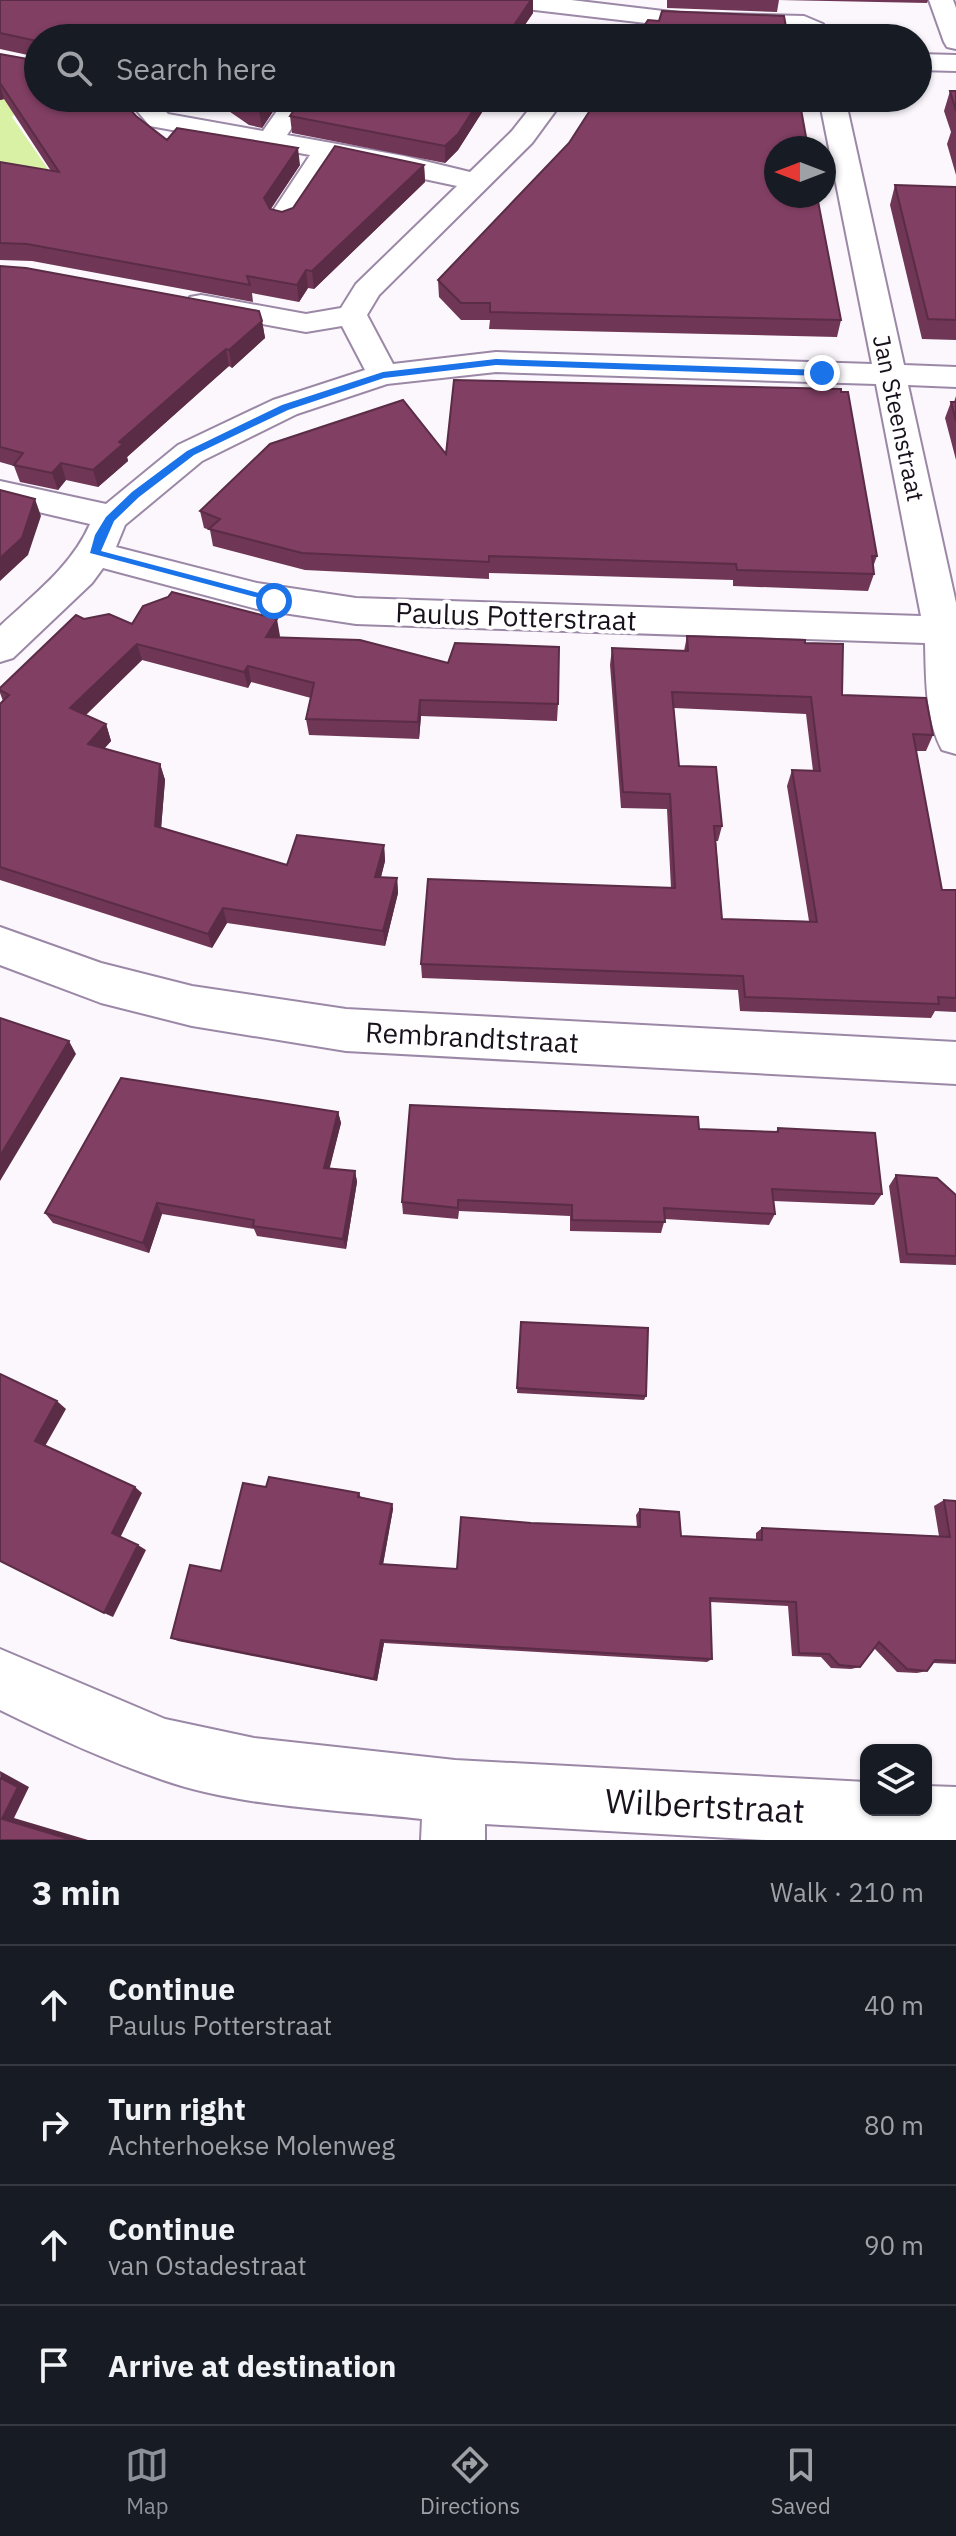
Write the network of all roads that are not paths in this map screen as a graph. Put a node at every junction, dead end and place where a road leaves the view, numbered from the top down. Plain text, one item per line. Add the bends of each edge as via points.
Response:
1 (509, 0) edge
2 (606, 15) edge
3 (732, 24) edge
4 (932, 62) edge
5 (956, 63) edge
6 (152, 112) edge
7 (289, 112) edge
8 (541, 112) edge
9 (835, 112) edge
10 (270, 140) junction
11 (327, 151) junction
12 (476, 182) junction
13 (283, 217) edge
14 (171, 299) edge
15 (352, 315) junction
16 (383, 375) junction
17 (890, 375) junction
18 (956, 377) edge
19 (0, 492) edge
20 (110, 519) junction
21 (95, 553) junction
22 (943, 630) junction
23 (0, 648) edge
24 (951, 694) edge
25 (956, 739) edge
26 (0, 946) edge
27 (956, 1063) edge
28 (0, 1679) edge
29 (454, 1815) edge
30 (956, 1819) edge

1 - 2 street
2 - 3 street
4 - 5 street
6 - 10 street via 159,120
7 - 10 street
8 - 12 street
9 - 17 street, Jan Steenstraat
10 - 11 street
11 - 12 street
11 - 13 street
12 - 15 street via 367,290
14 - 15 street via 306,323
15 - 16 street
16 - 17 street via 496,362
16 - 20 street via 285,407 204,445
17 - 18 street
17 - 22 street, Jan Steenstraat
19 - 20 street
20 - 21 street
21 - 22 street, Paulus Potterstraat via 307,606 356,611
21 - 23 street
22 - 24 street, Jan Steenstraat
24 - 25 street, Jan Steenstraat
26 - 27 street, Rembrandtstraat via 101,983 192,1006 346,1030
28 - 29 street, Wilbertstraat via 165,1750
29 - 30 street, Wilbertstraat

